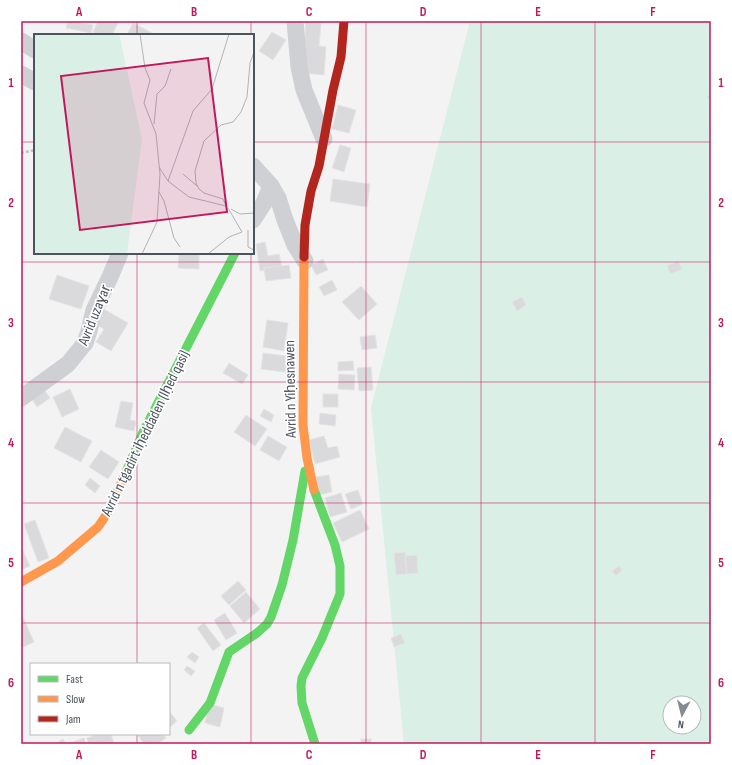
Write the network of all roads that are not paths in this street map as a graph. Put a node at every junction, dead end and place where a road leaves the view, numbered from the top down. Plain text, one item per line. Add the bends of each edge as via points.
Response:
1 (295, 21) edge
2 (344, 21) edge
3 (21, 41) edge
4 (34, 49) edge
5 (21, 74) edge
6 (34, 81) edge
7 (324, 139) junction
8 (254, 167) edge
9 (271, 186) junction
10 (254, 218) edge
11 (120, 254) edge
12 (234, 254) edge
13 (305, 261) junction
14 (21, 398) edge
15 (307, 458) junction
16 (21, 582) edge
17 (190, 730) dead end
18 (315, 744) edge

1 - 7 street via 304,90
2 - 7 street, Avrid n Yiḥesnawen via 341,57
3 - 4 street
5 - 6 street
7 - 13 street, Avrid n Yiḥesnawen via 305,225
8 - 9 street
9 - 10 street
9 - 13 street via 295,245
11 - 14 street, Avrid uzaɣaṛ via 94,310 85,343 68,364
12 - 16 street, Avrid n tgadirt iḥeddaden (lḥed qasi) via 144,430 108,512 98,526 58,561
13 - 15 street, Avrid n Yiḥesnawen via 303,425
15 - 17 street via 293,540 271,617 257,633 229,652 210,703
15 - 18 street, Avrid n Yiḥesnawen via 315,496 340,566 341,580 336,607 301,684 302,701

